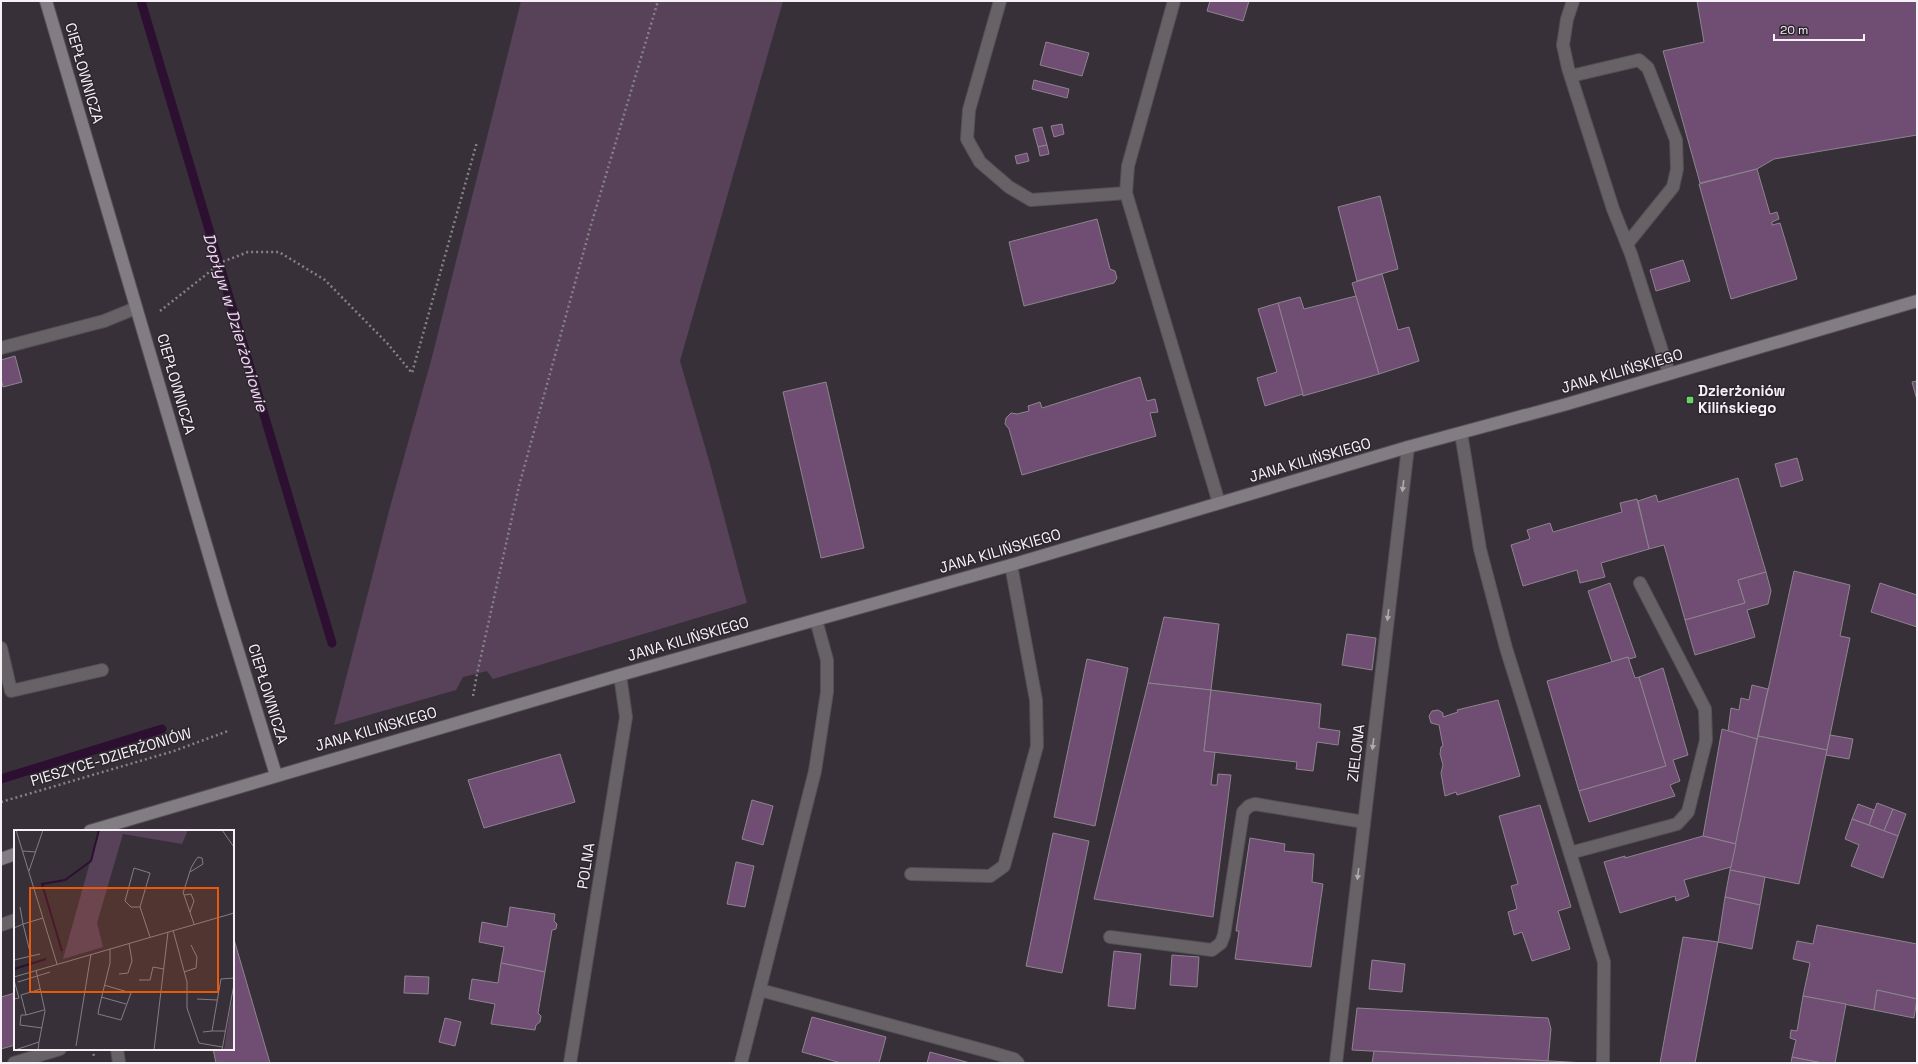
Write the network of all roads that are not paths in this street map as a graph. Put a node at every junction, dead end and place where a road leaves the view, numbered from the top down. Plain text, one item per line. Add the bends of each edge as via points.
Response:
1 (46, 1) edge
2 (1000, 1) edge
3 (1174, 1) edge
4 (1573, 1) edge
5 (1571, 76) junction
6 (1126, 192) junction
7 (1627, 244) junction
8 (1917, 301) edge
9 (136, 308) junction
10 (1, 348) edge
11 (1668, 373) junction
12 (1461, 432) junction
13 (1408, 448) junction
14 (1219, 503) junction
15 (1011, 566) junction
16 (1640, 583) dead end
17 (816, 620) junction
18 (1, 648) edge
19 (102, 670) dead end
20 (620, 675) junction
21 (6, 693) edge
22 (276, 775) junction
23 (1364, 822) junction
24 (93, 830) edge
25 (1570, 853) junction
26 (14, 854) edge
27 (1, 859) edge
28 (911, 874) dead end
29 (14, 920) edge
30 (1, 925) edge
31 (1110, 937) dead end
32 (760, 990) junction
33 (57, 1050) edge
34 (117, 1050) edge
35 (14, 1063) edge
36 (120, 1063) edge
37 (570, 1063) edge
38 (741, 1063) edge
39 (1018, 1063) edge
40 (1336, 1063) edge
41 (1603, 1063) edge

1 - 9 street, CIEPŁOWNICZA
2 - 6 street via 969,110 968,139 980,162 1010,187 1031,200
3 - 6 street via 1128,166
4 - 5 street via 1563,45
5 - 7 street via 1613,210
5 - 7 street via 1639,60 1648,68 1676,140 1677,169 1673,187
6 - 14 street
7 - 11 street
8 - 11 street, JANA KILIŃSKIEGO
9 - 10 street via 104,320
9 - 22 street, CIEPŁOWNICZA
11 - 12 street, JANA KILIŃSKIEGO via 1567,404
12 - 13 street, JANA KILIŃSKIEGO
12 - 25 street via 1480,549 1506,648
13 - 14 street, JANA KILIŃSKIEGO
13 -> 23 street, ZIELONA
14 - 15 street, JANA KILIŃSKIEGO
15 - 17 street, JANA KILIŃSKIEGO
15 - 28 street via 1036,700 1037,746 1004,866 990,876
16 - 25 street via 1705,709 1706,740 1688,812 1677,824
17 - 20 street, JANA KILIŃSKIEGO
17 - 32 street via 827,660 827,692 815,771
18 - 21 street
19 - 21 street
20 - 22 street, JANA KILIŃSKIEGO
20 - 37 street, POLNA via 626,717
22 - 24 street, JANA KILIŃSKIEGO
23 - 31 street via 1255,804 1249,806 1243,812 1221,943 1212,950
23 -> 40 street, ZIELONA
25 - 41 street via 1604,962
26 - 27 street
29 - 30 street
32 - 38 street
32 - 39 street via 1014,1059
33 - 35 street
34 - 36 street

